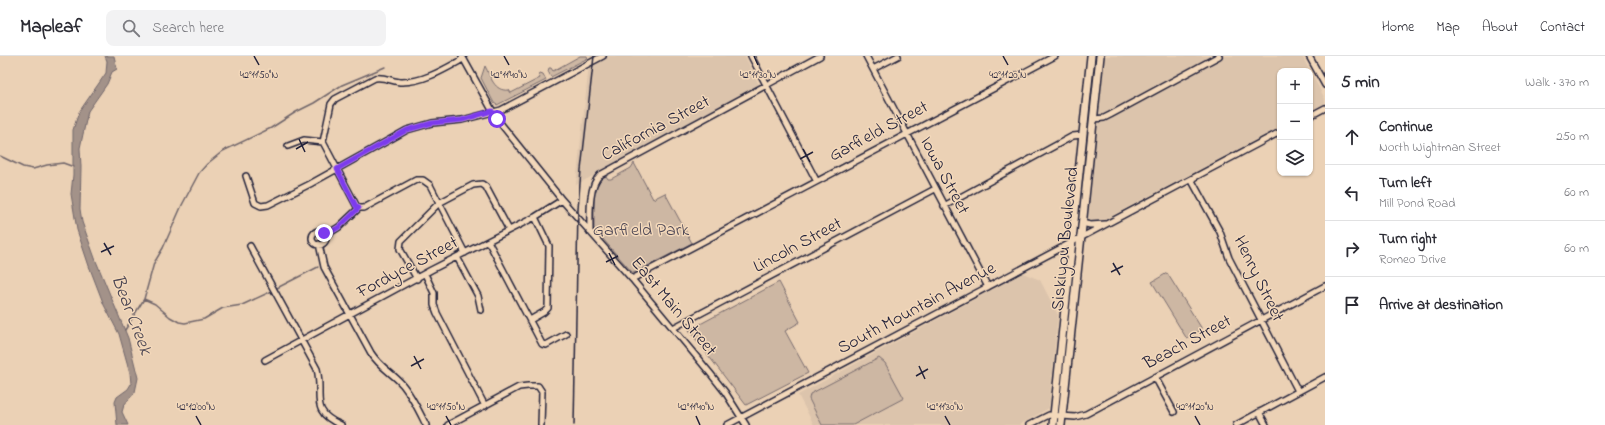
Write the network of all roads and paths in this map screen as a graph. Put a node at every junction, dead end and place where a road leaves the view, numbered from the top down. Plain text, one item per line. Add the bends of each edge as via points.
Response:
1 (603, 56) edge
2 (751, 56) edge
3 (820, 56) edge
4 (866, 56) edge
5 (898, 56) edge
6 (1055, 56) edge
7 (1091, 56) edge
8 (1100, 56) edge
9 (1219, 56) edge
10 (1309, 56) edge
11 (462, 58) edge
12 (873, 69) junction
13 (766, 85) junction
14 (1325, 85) edge
15 (1325, 108) edge
16 (492, 111) junction
17 (1313, 114) edge
18 (1094, 119) junction
19 (906, 134) junction
20 (1277, 134) edge
21 (1083, 135) junction
22 (323, 142) junction
23 (288, 146) dead end
24 (337, 169) junction
25 (246, 176) dead end
26 (1191, 179) junction
27 (816, 180) junction
28 (935, 189) junction
29 (562, 200) junction
30 (439, 204) junction
31 (944, 206) junction
32 (359, 208) junction
33 (535, 217) junction
34 (1082, 223) junction
35 (1106, 224) junction
36 (509, 230) junction
37 (590, 232) junction
38 (326, 235) junction
39 (1081, 238) junction
40 (488, 241) junction
41 (1072, 243) junction
42 (319, 244) junction
43 (250, 246) dead end
44 (465, 253) junction
45 (457, 257) junction
46 (425, 274) junction
47 (632, 278) junction
48 (417, 279) junction
49 (1325, 286) edge
50 (988, 287) junction
51 (481, 310) dead end
52 (350, 315) junction
53 (530, 320) junction
54 (1261, 320) junction
55 (673, 328) junction
56 (566, 334) dead end
57 (302, 340) junction
58 (265, 360) dead end
59 (1155, 377) junction
60 (1325, 377) edge
61 (1298, 391) junction
62 (485, 406) junction
63 (1174, 412) dead end
64 (1259, 412) junction
65 (1054, 415) junction
66 (1062, 416) junction
67 (742, 417) junction
68 (341, 425) edge
69 (426, 425) edge
70 (448, 425) edge
71 (541, 425) edge
72 (727, 425) edge
73 (746, 425) edge
74 (1029, 425) edge
75 (1053, 425) edge
76 (1061, 425) edge
77 (1236, 425) edge
78 (1266, 425) edge

1 - 16 street via 501,110
2 - 13 street
3 - 13 street, California Street
4 - 12 street, Iowa Street
5 - 12 street
6 - 19 street, Garfield Street
7 - 21 main road, Siskiyou Boulevard
8 - 18 main road, Siskiyou Boulevard
9 - 18 street via 1110,115
10 - 14 street
11 - 16 street, East Main Street
11 - 22 street via 433,75 410,81 374,78 332,101
12 - 19 street, Iowa Street
13 - 27 street
13 - 37 street, California Street via 600,175 592,188
15 - 17 street
16 - 24 street via 462,120 432,123 407,130
16 - 29 street, East Main Street
18 - 34 main road, Siskiyou Boulevard
19 - 27 street, Garfield Street
19 - 28 street, Iowa Street
20 - 26 street, South Mountain Avenue
21 - 31 street via 1073,136
21 - 41 main road, Siskiyou Boulevard
22 - 23 street via 304,140
22 - 24 street
24 - 25 street via 264,206 255,202
24 - 32 street
26 - 35 street, South Mountain Avenue
26 - 54 street, Henry Street via 1220,232 1229,258
27 - 47 street, Garfield Street
28 - 31 street, Iowa Street
28 - 55 street, Lincoln Street
29 - 33 street, Fordyce Street
29 - 37 street, East Main Street
30 - 32 street via 430,185 419,180 364,208
30 - 36 street via 474,185 482,184
30 - 44 street
30 - 48 street via 399,244
31 - 50 street, Iowa Street
32 - 38 street via 339,227
33 - 36 street, Fordyce Street
33 - 53 street via 549,246 548,308
34 - 35 street, South Mountain Avenue
34 - 39 main road, Siskiyou Boulevard
35 - 39 street, South Mountain Avenue
36 - 40 street, Fordyce Street
37 - 47 street, East Main Street
38 - 42 street via 325,242
38 - 42 street via 320,231 314,234 314,241
39 - 41 street, South Mountain Avenue
39 - 66 main road, Siskiyou Boulevard
40 - 44 street, Fordyce Street
40 - 53 street
41 - 50 street, South Mountain Avenue
41 - 65 main road, Siskiyou Boulevard
42 - 52 street via 324,267
43 - 57 street
44 - 45 street, Fordyce Street
45 - 46 street, Fordyce Street
45 - 51 street via 478,296
46 - 48 street, Fordyce Street
46 - 62 street via 434,293 437,313
47 - 55 street, East Main Street
48 - 52 street, Fordyce Street
49 - 54 street, Beach Street
50 - 67 street, South Mountain Avenue
52 - 57 street, Fordyce Street
52 - 69 street via 375,360 407,390
53 - 56 street via 543,345
54 - 59 street, Beach Street
54 - 61 street, Henry Street
55 - 67 street, East Main Street via 710,372
57 - 58 street, Fordyce Street
57 - 68 street via 317,369 320,384 319,405 330,419
59 - 63 street
59 - 66 street, Beach Street via 1086,414 1075,417
60 - 61 street
61 - 64 street
62 - 70 street
62 - 71 street via 522,386 538,386 542,392
64 - 77 street
64 - 78 street
65 - 66 street, Beach Street
65 - 74 street via 1046,416
65 - 75 main road, Siskiyou Boulevard
66 - 76 main road, Siskiyou Boulevard
67 - 72 street, South Mountain Avenue
67 - 73 street, East Main Street

